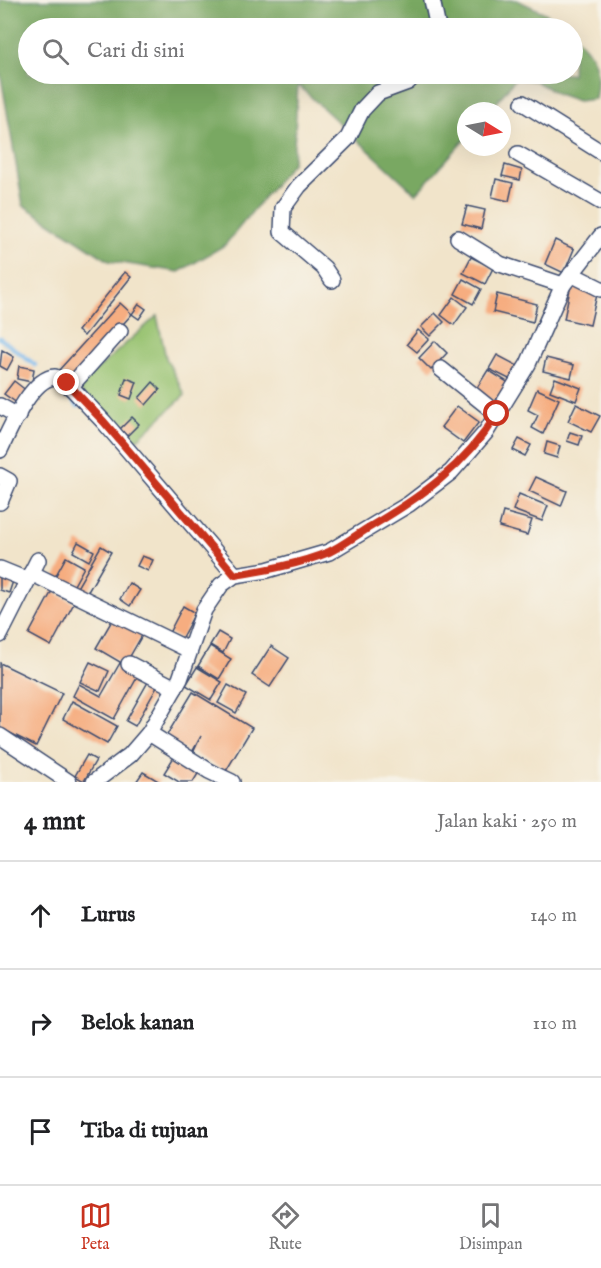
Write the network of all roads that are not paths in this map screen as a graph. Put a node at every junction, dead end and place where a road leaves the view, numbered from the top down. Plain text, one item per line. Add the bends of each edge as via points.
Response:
1 (432, 0) edge
2 (436, 18) edge
3 (403, 84) edge
4 (523, 103) dead end
5 (601, 152) edge
6 (518, 154) dead end
7 (601, 202) edge
8 (601, 236) edge
9 (458, 238) dead end
10 (567, 279) junction
11 (332, 280) dead end
12 (601, 289) edge
13 (120, 332) dead end
14 (441, 369) dead end
15 (70, 387) junction
16 (0, 405) edge
17 (497, 414) junction
18 (18, 416) junction
19 (0, 450) edge
20 (0, 476) edge
21 (0, 502) edge
22 (0, 569) edge
23 (32, 571) junction
24 (235, 575) junction
25 (0, 635) edge
26 (189, 650) junction
27 (129, 664) dead end
28 (175, 688) junction
29 (149, 733) junction
30 (0, 736) edge
31 (207, 777) edge
32 (69, 782) edge
33 (94, 782) edge
34 (232, 782) edge

1 - 2 street
3 - 11 street via 378,93 362,110 348,138 299,186 283,208 282,232 324,267
4 - 5 street
6 - 7 street
8 - 10 street
9 - 10 street via 500,264
10 - 12 street
10 - 17 street via 528,364
13 - 15 street
14 - 17 street
15 - 18 street via 55,377 44,379
15 - 24 street
16 - 18 street
17 - 24 street via 451,472 409,504 329,552
18 - 19 street
20 - 21 street via 9,481
22 - 23 street
23 - 25 street
23 - 26 street
24 - 26 street via 212,595
26 - 28 street
27 - 28 street
28 - 29 street
29 - 31 street
29 - 33 street via 130,755
30 - 32 street
31 - 34 street

